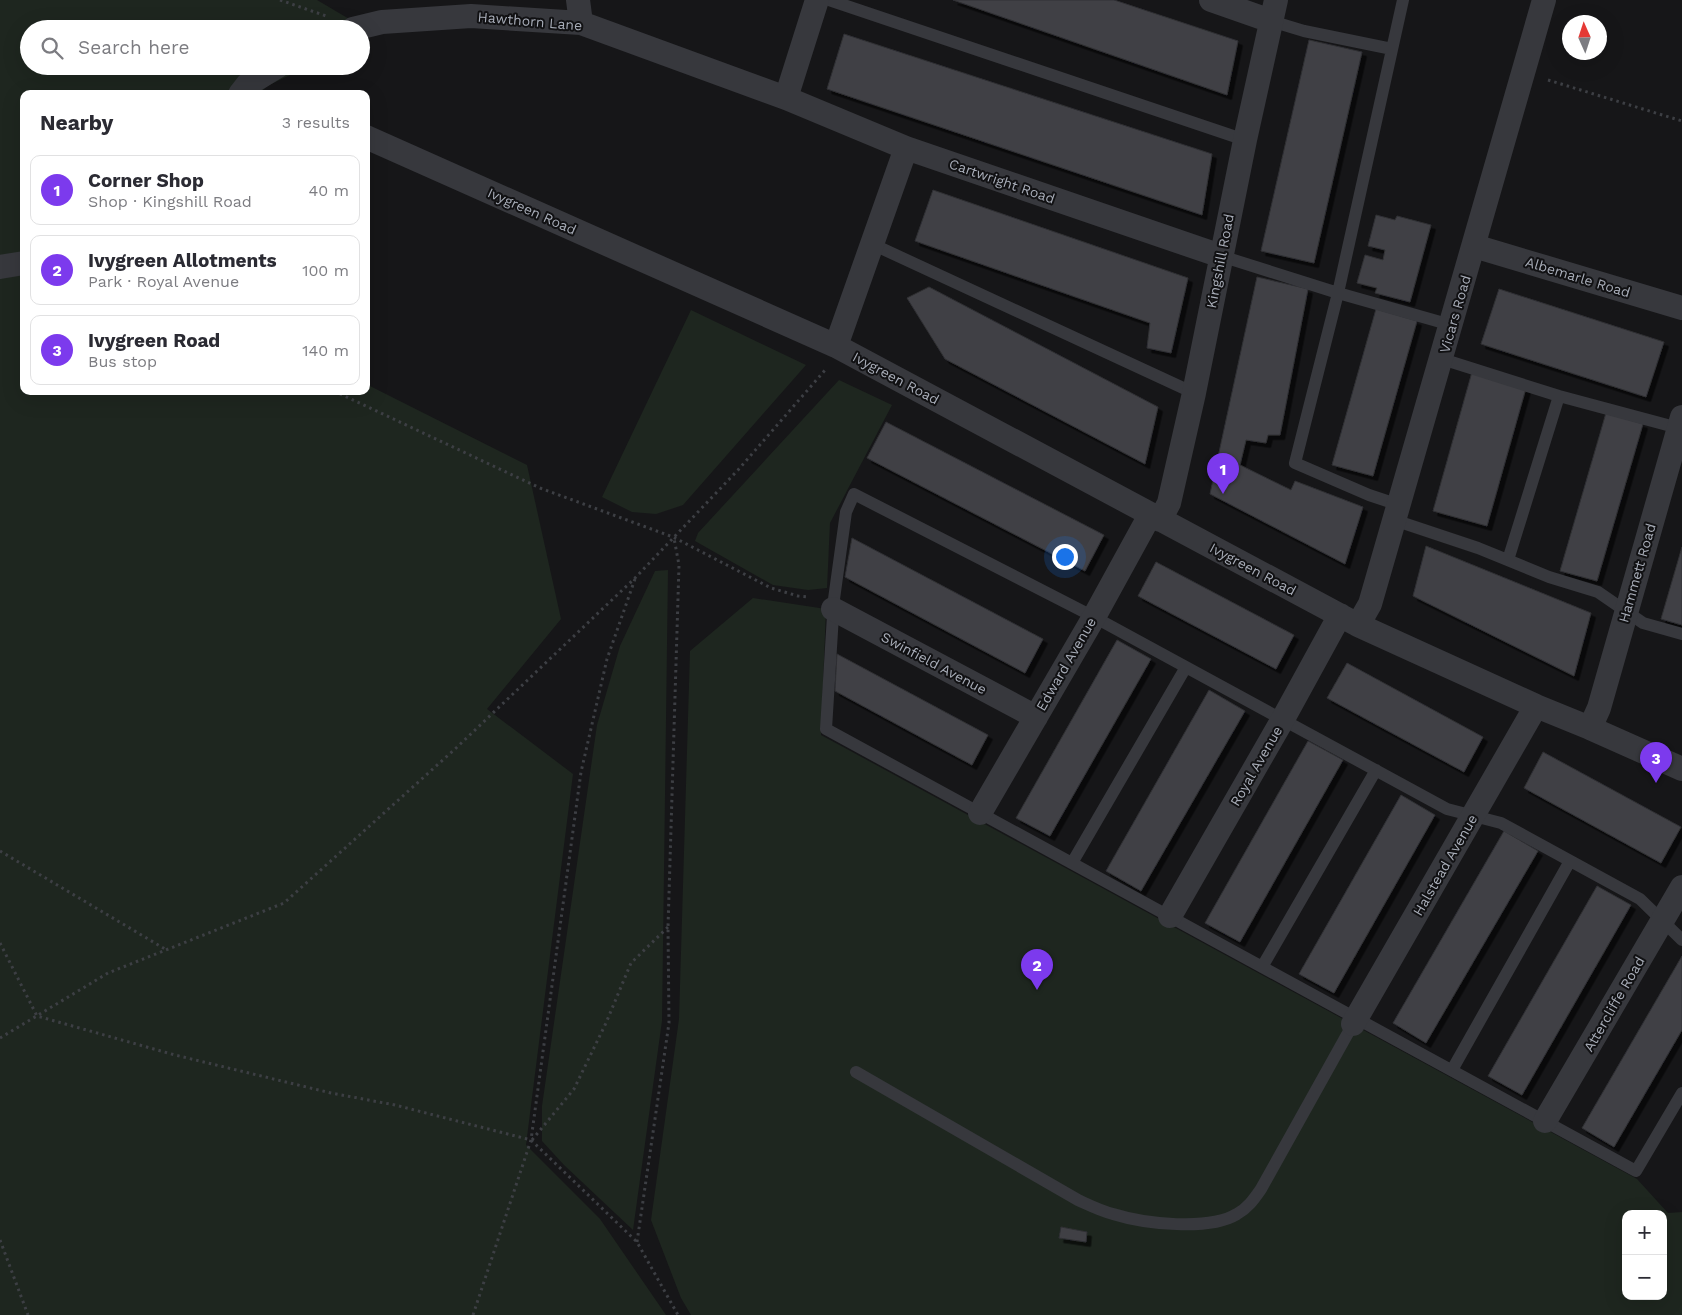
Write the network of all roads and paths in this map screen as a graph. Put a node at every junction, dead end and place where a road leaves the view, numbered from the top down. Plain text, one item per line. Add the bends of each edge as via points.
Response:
1 (280, 0) edge
2 (817, 0) edge
3 (830, 0) edge
4 (1210, 0) edge
5 (1403, 0) edge
6 (1544, 0) edge
7 (1273, 10) edge
8 (579, 11) edge
9 (334, 20) edge
10 (370, 25) edge
11 (1392, 49) junction
12 (264, 75) edge
13 (1522, 76) junction
14 (244, 90) edge
15 (786, 98) junction
16 (1682, 121) edge
17 (370, 140) edge
18 (1244, 140) junction
19 (906, 148) junction
20 (872, 244) junction
21 (1474, 246) junction
22 (1222, 256) junction
23 (20, 264) edge
24 (0, 267) edge
25 (1338, 293) junction
26 (1682, 308) edge
27 (1451, 325) junction
28 (836, 346) junction
29 (1442, 359) junction
30 (820, 372) dead end
31 (820, 377) junction
32 (1194, 393) junction
33 (342, 395) edge
34 (1559, 396) junction
35 (1681, 425) edge
36 (1396, 512) junction
37 (1155, 517) junction
38 (673, 537) junction
39 (1508, 560) junction
40 (636, 578) junction
41 (823, 603) junction
42 (1626, 611) junction
43 (1094, 617) junction
44 (1349, 620) junction
45 (1682, 634) edge
46 (1186, 667) junction
47 (1536, 706) junction
48 (1036, 717) junction
49 (1283, 719) junction
50 (1590, 728) junction
51 (1682, 769) edge
52 (1376, 770) junction
53 (980, 813) junction
54 (1474, 816) junction
55 (0, 851) edge
56 (1570, 861) junction
57 (1072, 863) junction
58 (1682, 887) edge
59 (1170, 916) junction
60 (1663, 921) junction
61 (668, 927) junction
62 (1682, 940) edge
63 (0, 943) edge
64 (166, 950) junction
65 (1262, 967) junction
66 (37, 1016) junction
67 (1355, 1021) junction
68 (0, 1038) edge
69 (1452, 1070) junction
70 (856, 1072) dead end
71 (1682, 1093) edge
72 (1545, 1121) junction
73 (531, 1140) junction
74 (0, 1240) edge
75 (637, 1242) junction
76 (28, 1315) edge
77 (473, 1315) edge
78 (678, 1315) edge

1 - 9 path
2 - 15 street
3 - 18 lane
4 - 7 street
5 - 11 lane
6 - 13 street, Vicars Road
7 - 11 lane via 1304,31
7 - 18 street, Kingshill Road
8 - 10 street, Hawthorn Lane
8 - 15 street, Hawthorn Lane
11 - 25 lane
12 - 14 street
13 - 16 path via 1551,81
13 - 21 street, Vicars Road
15 - 19 street, Cartwright Road
17 - 28 street, Ivygreen Road
18 - 22 street, Kingshill Road
19 - 20 street
19 - 22 street, Cartwright Road
20 - 28 street
20 - 32 lane
21 - 26 street, Albemarle Road
21 - 27 street, Vicars Road
22 - 25 lane
22 - 32 street, Kingshill Road
23 - 24 street
25 - 27 lane
25 - 36 lane via 1295,463 1370,495
27 - 29 street, Vicars Road
28 - 31 path
28 - 37 street, Ivygreen Road
29 - 34 lane
29 - 36 street, Vicars Road
30 - 31 path
31 - 38 path via 738,470
32 - 37 street, Kingshill Road via 1169,503
33 - 38 path via 540,488
34 - 35 lane
34 - 39 lane
35 - 42 street, Hammett Road
36 - 39 lane
36 - 44 street, Vicars Road via 1370,604
37 - 43 street, Edward Avenue
37 - 44 street, Ivygreen Road
38 - 40 path
38 - 41 path via 771,588
38 - 61 path via 679,565
39 - 42 lane via 1598,592
40 - 64 path via 455,749 284,903
40 - 73 path via 607,659 581,772
41 - 43 lane via 846,512 854,494
41 - 48 street, Swinfield Avenue
41 - 53 lane via 826,729
42 - 45 lane via 1643,623
42 - 50 street, Hammett Road via 1599,708
43 - 46 lane
43 - 48 street, Edward Avenue
44 - 47 street, Ivygreen Road
44 - 49 street, Royal Avenue
46 - 49 lane
46 - 57 lane
47 - 50 street, Ivygreen Road
47 - 54 street, Halstead Avenue
48 - 53 street, Edward Avenue
49 - 52 lane
49 - 59 street, Royal Avenue
50 - 51 street, Ivygreen Road
52 - 54 lane via 1447,809
52 - 65 lane
53 - 57 lane
54 - 56 lane via 1501,823
54 - 67 street, Halstead Avenue
55 - 64 path
56 - 60 lane via 1640,899
56 - 69 lane
57 - 59 lane
58 - 60 street, Attercliffe Road
59 - 65 lane
60 - 62 lane
60 - 72 street, Attercliffe Road
61 - 73 path via 631,964 574,1089
61 - 75 path via 669,1023
63 - 66 path
64 - 66 path via 108,973
65 - 67 lane
66 - 68 path
66 - 73 path via 175,1055
67 - 69 lane
67 - 70 lane via 1261,1189 1237,1214 1214,1223 1146,1222 1113,1214 1078,1200
69 - 72 lane
71 - 72 lane via 1636,1171
73 - 75 path
73 - 77 path
74 - 76 path
75 - 78 path

